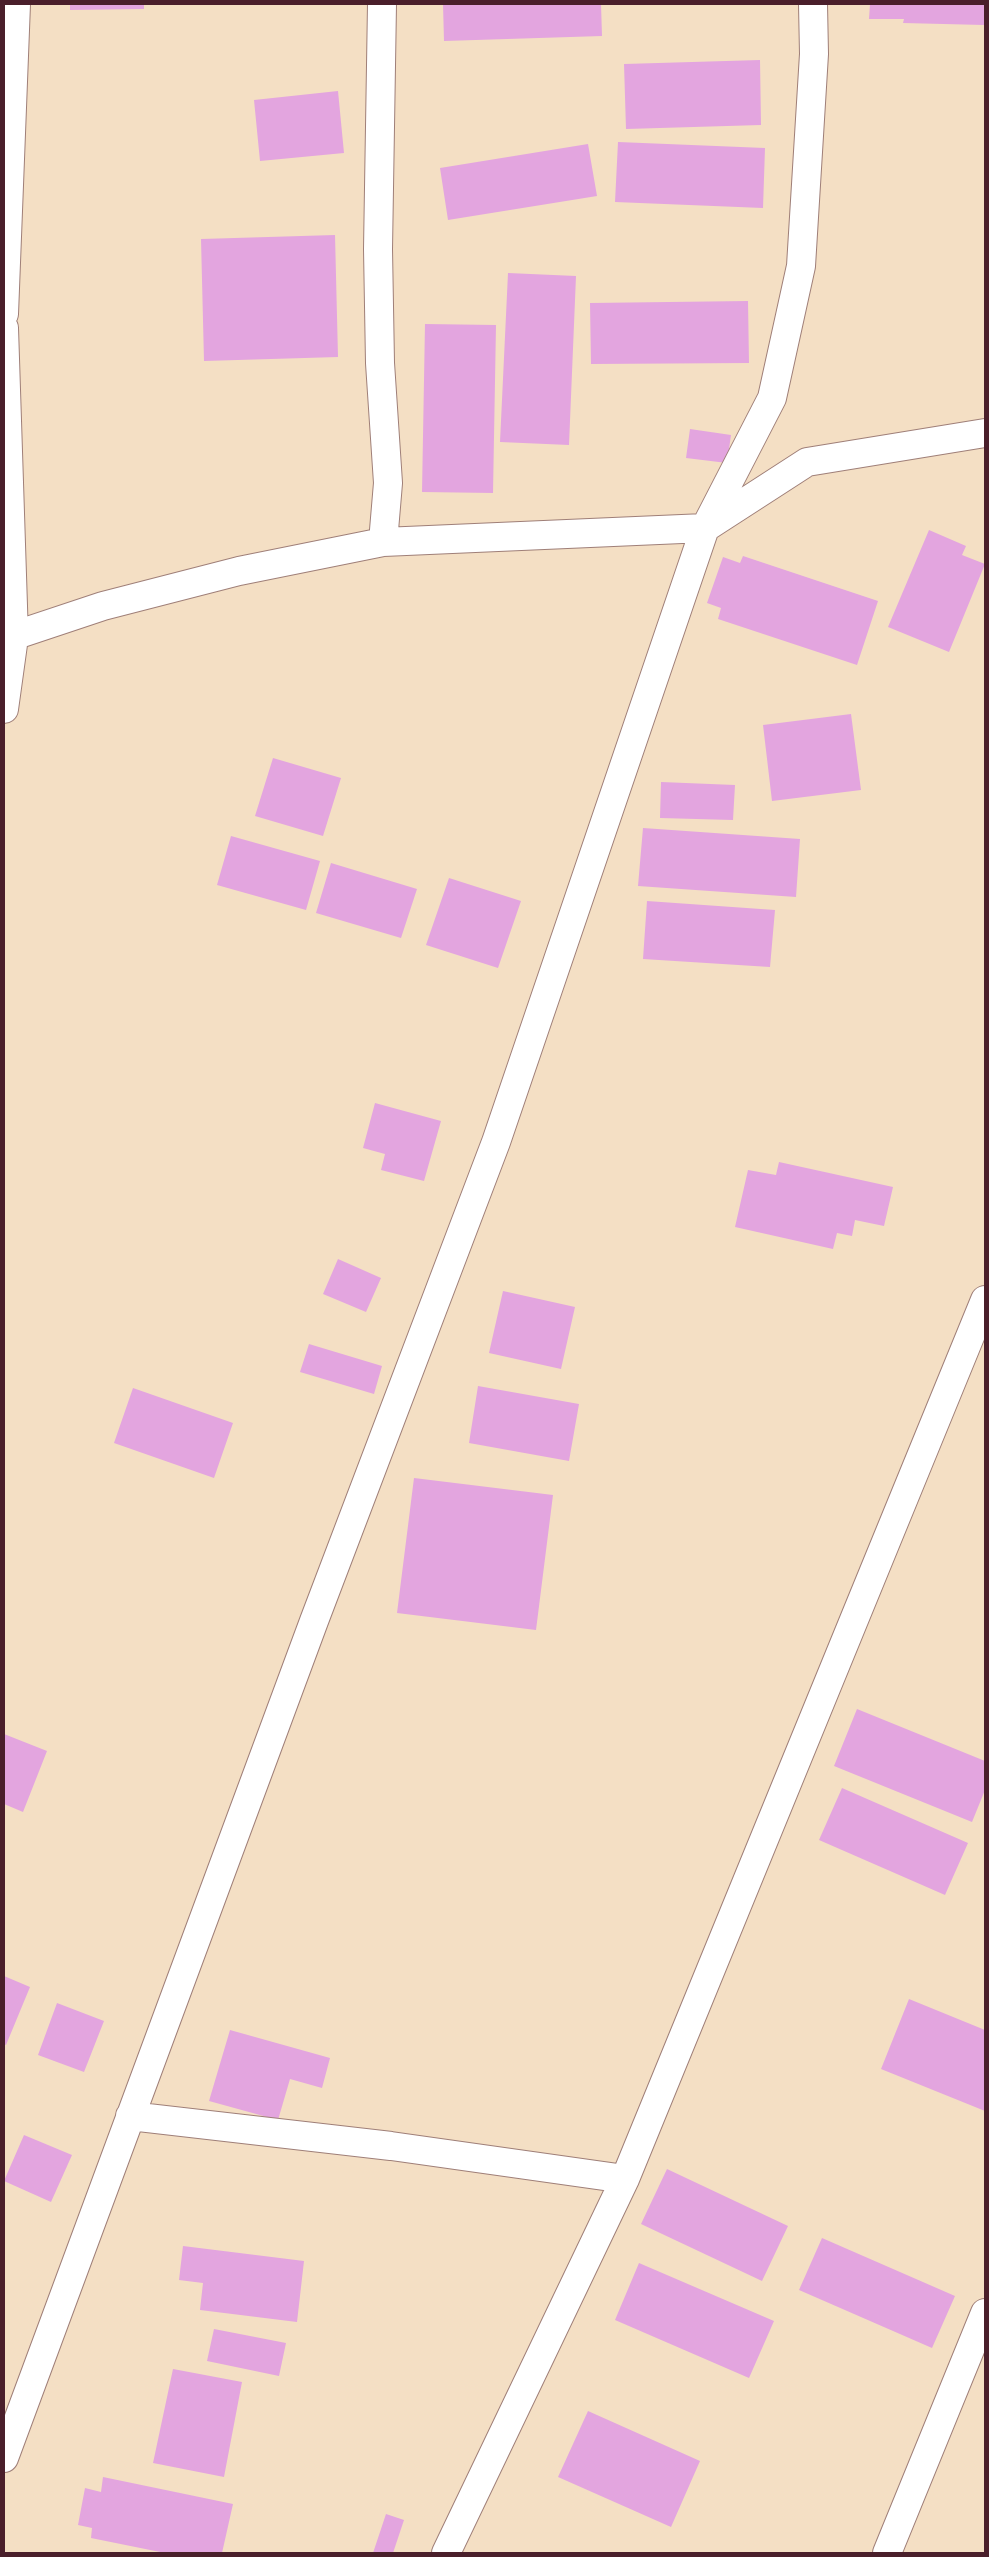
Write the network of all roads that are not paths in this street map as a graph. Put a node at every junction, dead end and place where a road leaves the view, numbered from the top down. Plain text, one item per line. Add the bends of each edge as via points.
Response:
1 (16, 4) edge
2 (382, 4) edge
3 (813, 4) edge
4 (4, 314) edge
5 (4, 328) edge
6 (985, 433) edge
7 (705, 528) junction
8 (383, 542) junction
9 (9, 638) edge
10 (4, 710) edge
11 (985, 1300) edge
12 (130, 2116) junction
13 (625, 2179) junction
14 (985, 2313) edge
15 (4, 2458) edge
16 (446, 2553) edge
17 (887, 2553) edge

1 - 4 street
2 - 8 street via 378,249 380,363 388,483
3 - 7 street via 814,54 801,266 772,398
5 - 9 street
6 - 7 street via 807,462
7 - 8 street
7 - 12 street via 496,1142
8 - 9 street via 240,571 102,606
9 - 10 street
11 - 13 street
12 - 13 street via 391,2146
12 - 15 street
13 - 16 street
14 - 17 street

